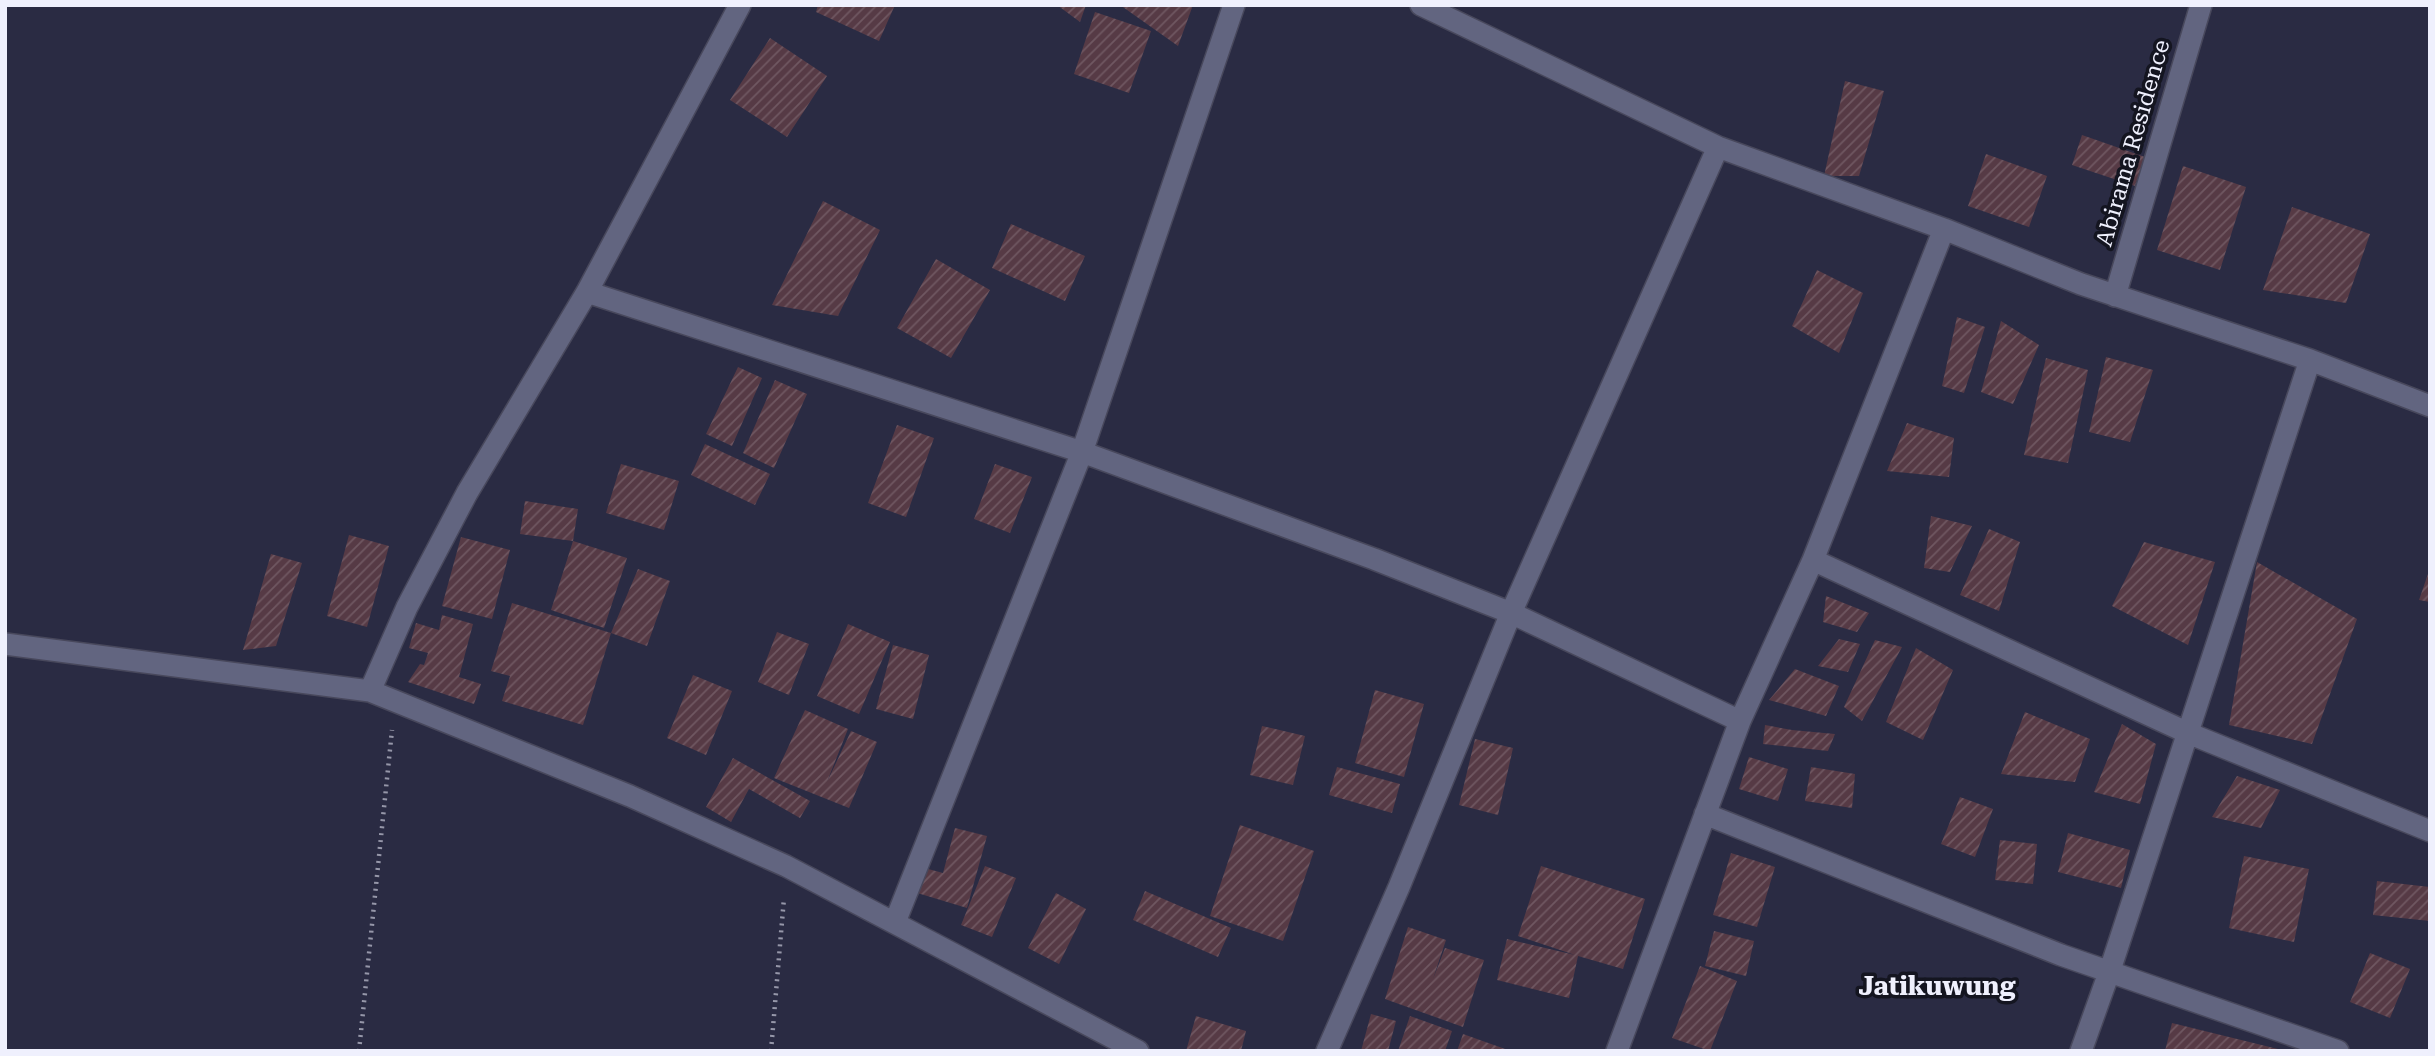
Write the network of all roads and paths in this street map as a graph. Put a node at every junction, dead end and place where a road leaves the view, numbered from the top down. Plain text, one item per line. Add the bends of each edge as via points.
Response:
1 (740, 5) edge
2 (1234, 5) edge
3 (1421, 5) edge
4 (2202, 5) edge
5 (1718, 147) junction
6 (1944, 229) junction
7 (587, 292) junction
8 (2115, 296) junction
9 (2310, 360) junction
10 (2430, 406) edge
11 (1082, 452) junction
12 (1813, 560) junction
13 (1511, 613) junction
14 (5, 644) edge
15 (370, 691) junction
16 (395, 701) junction
17 (1740, 720) junction
18 (2188, 733) junction
19 (1705, 814) junction
20 (2430, 831) edge
21 (786, 866) junction
22 (895, 922) junction
23 (2110, 970) junction
24 (359, 1051) edge
25 (771, 1051) edge
26 (1138, 1051) edge
27 (1327, 1051) edge
28 (1617, 1051) edge
29 (2081, 1051) edge
30 (2339, 1051) edge

1 - 7 street
2 - 11 street
3 - 5 street
4 - 8 street, Abirama Residence
5 - 6 street
5 - 13 street
6 - 8 street
6 - 12 street
7 - 11 street
7 - 15 street via 467,493 407,607
8 - 9 street
9 - 10 street
9 - 18 street
11 - 13 street
11 - 22 street
12 - 17 street
12 - 18 street
13 - 17 street
13 - 27 street
14 - 15 street
15 - 16 street
16 - 21 street via 630,796
16 - 24 path
17 - 19 street
18 - 20 street
18 - 23 street
19 - 23 street via 2048,950
19 - 28 street
21 - 22 street
21 - 25 path
22 - 26 street
23 - 29 street
23 - 30 street

